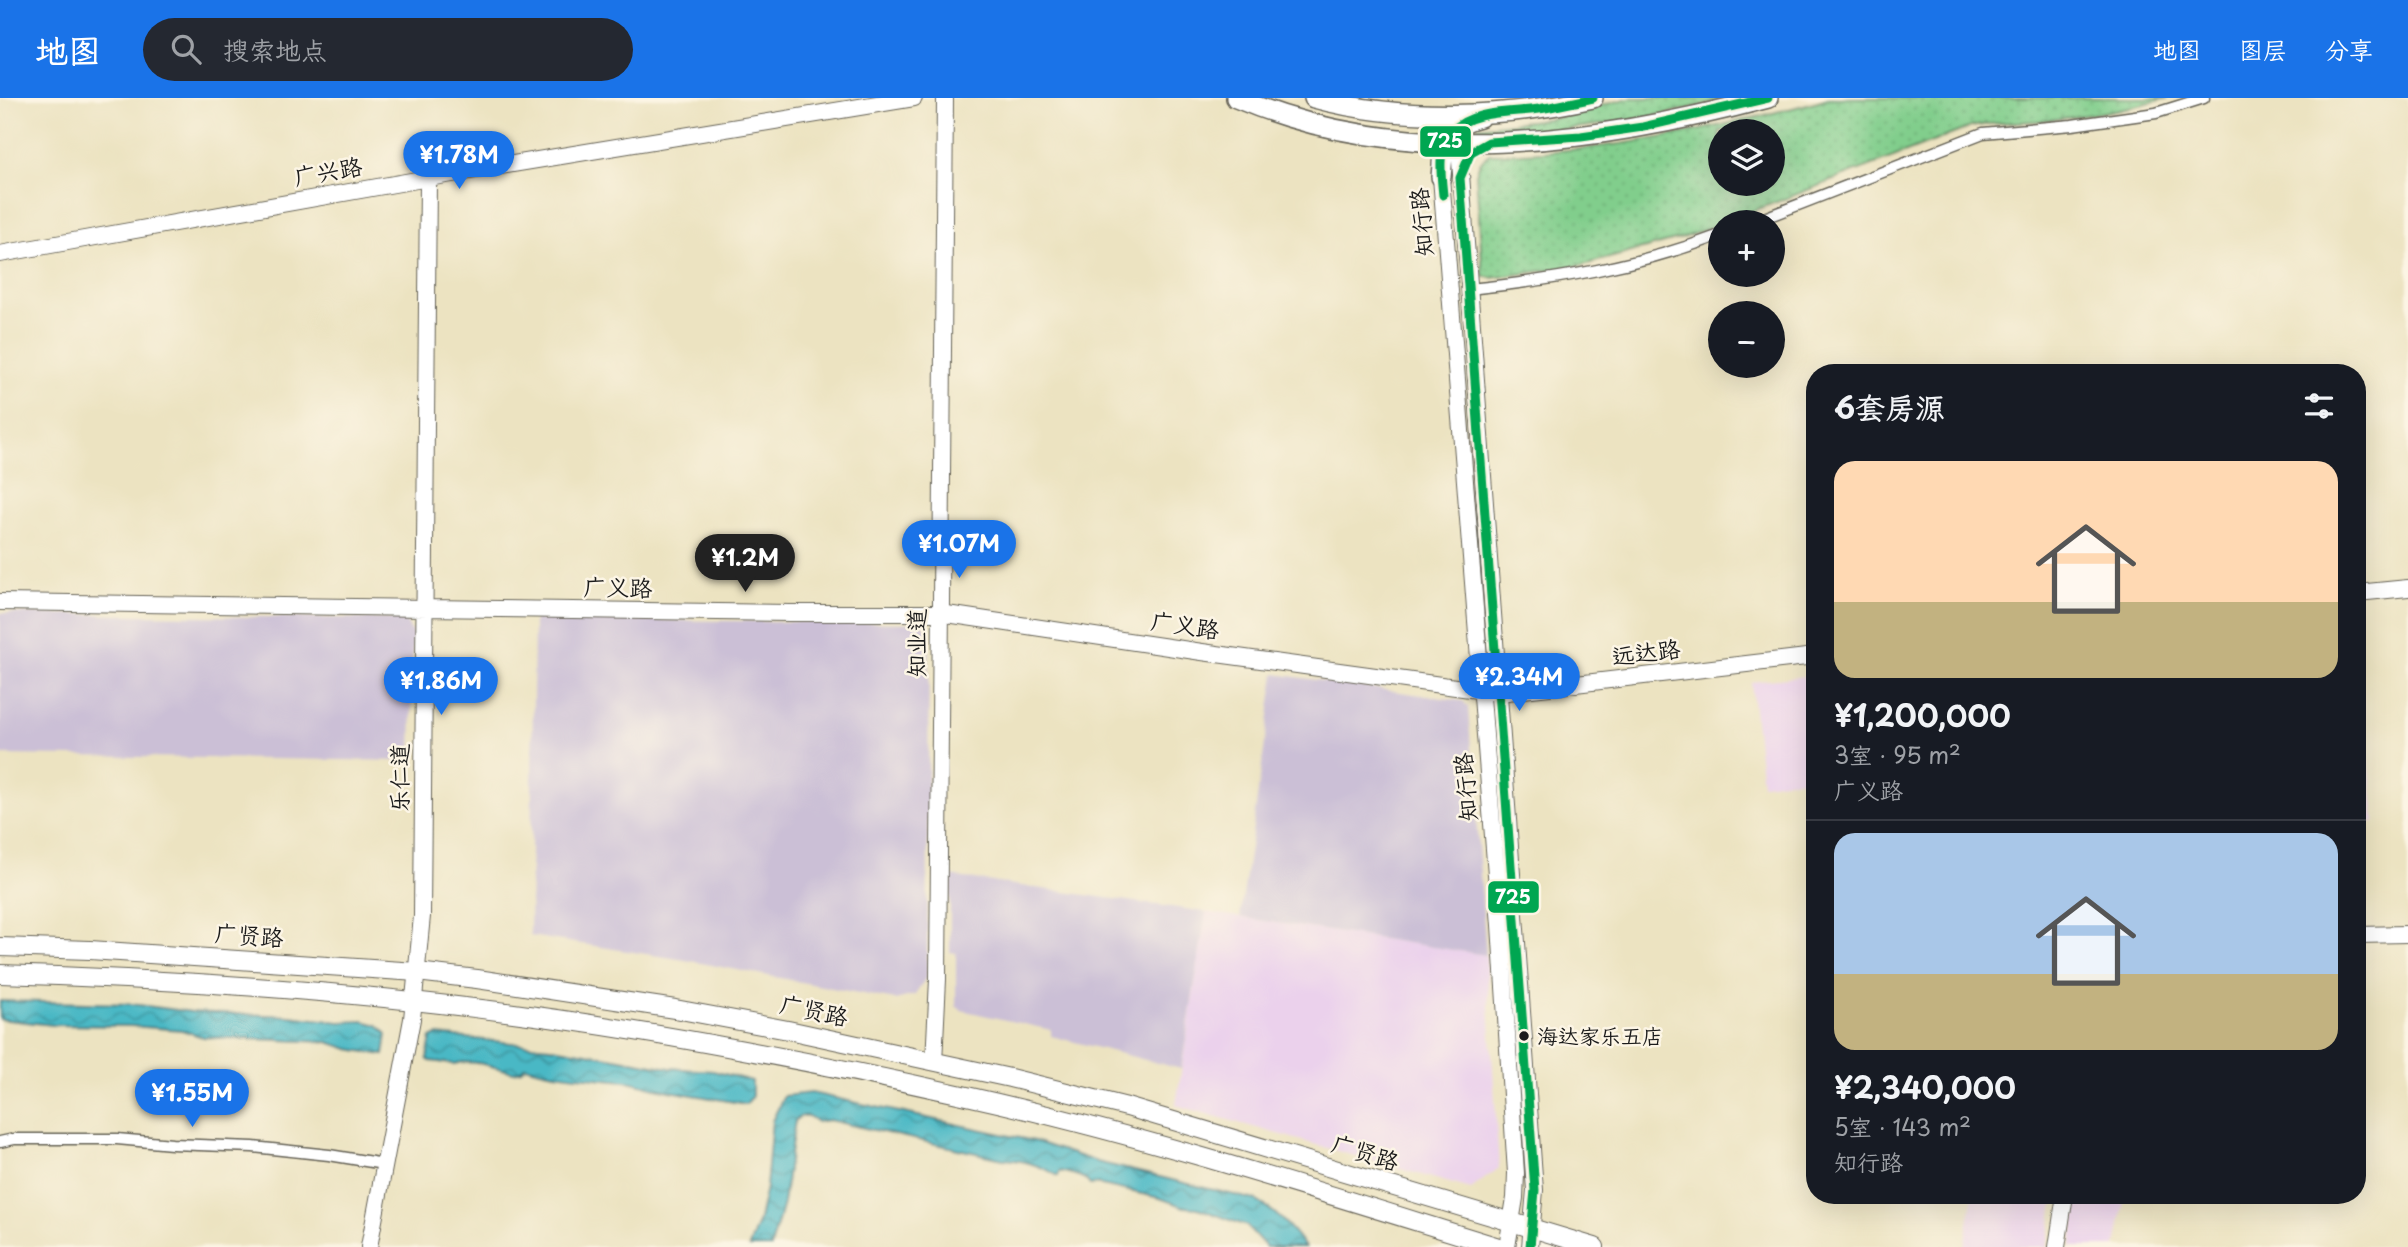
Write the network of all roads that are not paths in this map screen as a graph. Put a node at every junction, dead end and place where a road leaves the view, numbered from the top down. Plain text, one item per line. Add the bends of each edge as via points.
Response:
1 (914, 98) edge
2 (945, 98) edge
3 (1236, 98) edge
4 (1314, 98) edge
5 (1593, 98) edge
6 (1750, 98) edge
7 (1768, 98) edge
8 (2204, 98) edge
9 (1692, 117) junction
10 (1450, 130) junction
11 (1489, 142) junction
12 (1451, 177) junction
13 (428, 178) junction
14 (1785, 210) edge
15 (1708, 240) edge
16 (0, 254) edge
17 (1469, 289) junction
18 (2408, 587) edge
19 (2366, 592) edge
20 (0, 603) edge
21 (424, 607) junction
22 (940, 612) junction
23 (1806, 657) edge
24 (1482, 692) junction
25 (1499, 693) junction
26 (2408, 934) edge
27 (2366, 935) edge
28 (0, 947) edge
29 (417, 972) junction
30 (0, 974) edge
31 (414, 1002) junction
32 (934, 1062) junction
33 (0, 1142) edge
34 (384, 1164) junction
35 (2064, 1204) edge
36 (1512, 1223) junction
37 (1533, 1228) junction
38 (369, 1247) edge
39 (1499, 1247) edge
40 (1507, 1247) edge
41 (1530, 1247) edge
42 (1595, 1247) edge
43 (2057, 1247) edge

1 - 13 street, 广兴路
2 - 22 street, 知业道
3 - 10 highway via 1268,111 1384,138
4 - 10 highway
5 - 10 highway via 1477,118
6 - 9 highway
7 - 9 highway
8 - 14 street via 2155,113 1983,133
9 - 11 highway via 1581,136
10 - 11 highway
10 - 12 highway
11 - 12 street via 1471,152
12 - 17 street, 知行路
12 - 24 street, 知行路
13 - 16 street, 广兴路
13 - 21 street, 乐仁道
15 - 17 street via 1610,269
17 - 25 street, 知行路
18 - 19 street
20 - 21 street, 广义路
21 - 22 street, 广义路
21 - 29 street, 乐仁道 via 422,916
22 - 24 street, 广义路
22 - 32 street, 知业道
23 - 25 street, 远达路
24 - 25 street, 远达路
24 - 36 street, 知行路 via 1514,1145
25 - 37 street, 知行路 via 1535,1190
26 - 27 street
28 - 29 main road, 广贤路
29 - 31 street, 乐仁道
29 - 32 main road, 广贤路 via 675,1009
30 - 31 main road
31 - 34 street, 乐仁道
31 - 39 main road via 636,1032 970,1096 1215,1160
32 - 36 main road, 广贤路 via 1127,1107
33 - 34 street via 147,1140 279,1149
34 - 38 street, 乐仁道
35 - 43 street
36 - 37 main road, 广贤路
36 - 40 street, 知行路
37 - 41 street, 知行路
37 - 42 main road, 广贤路

